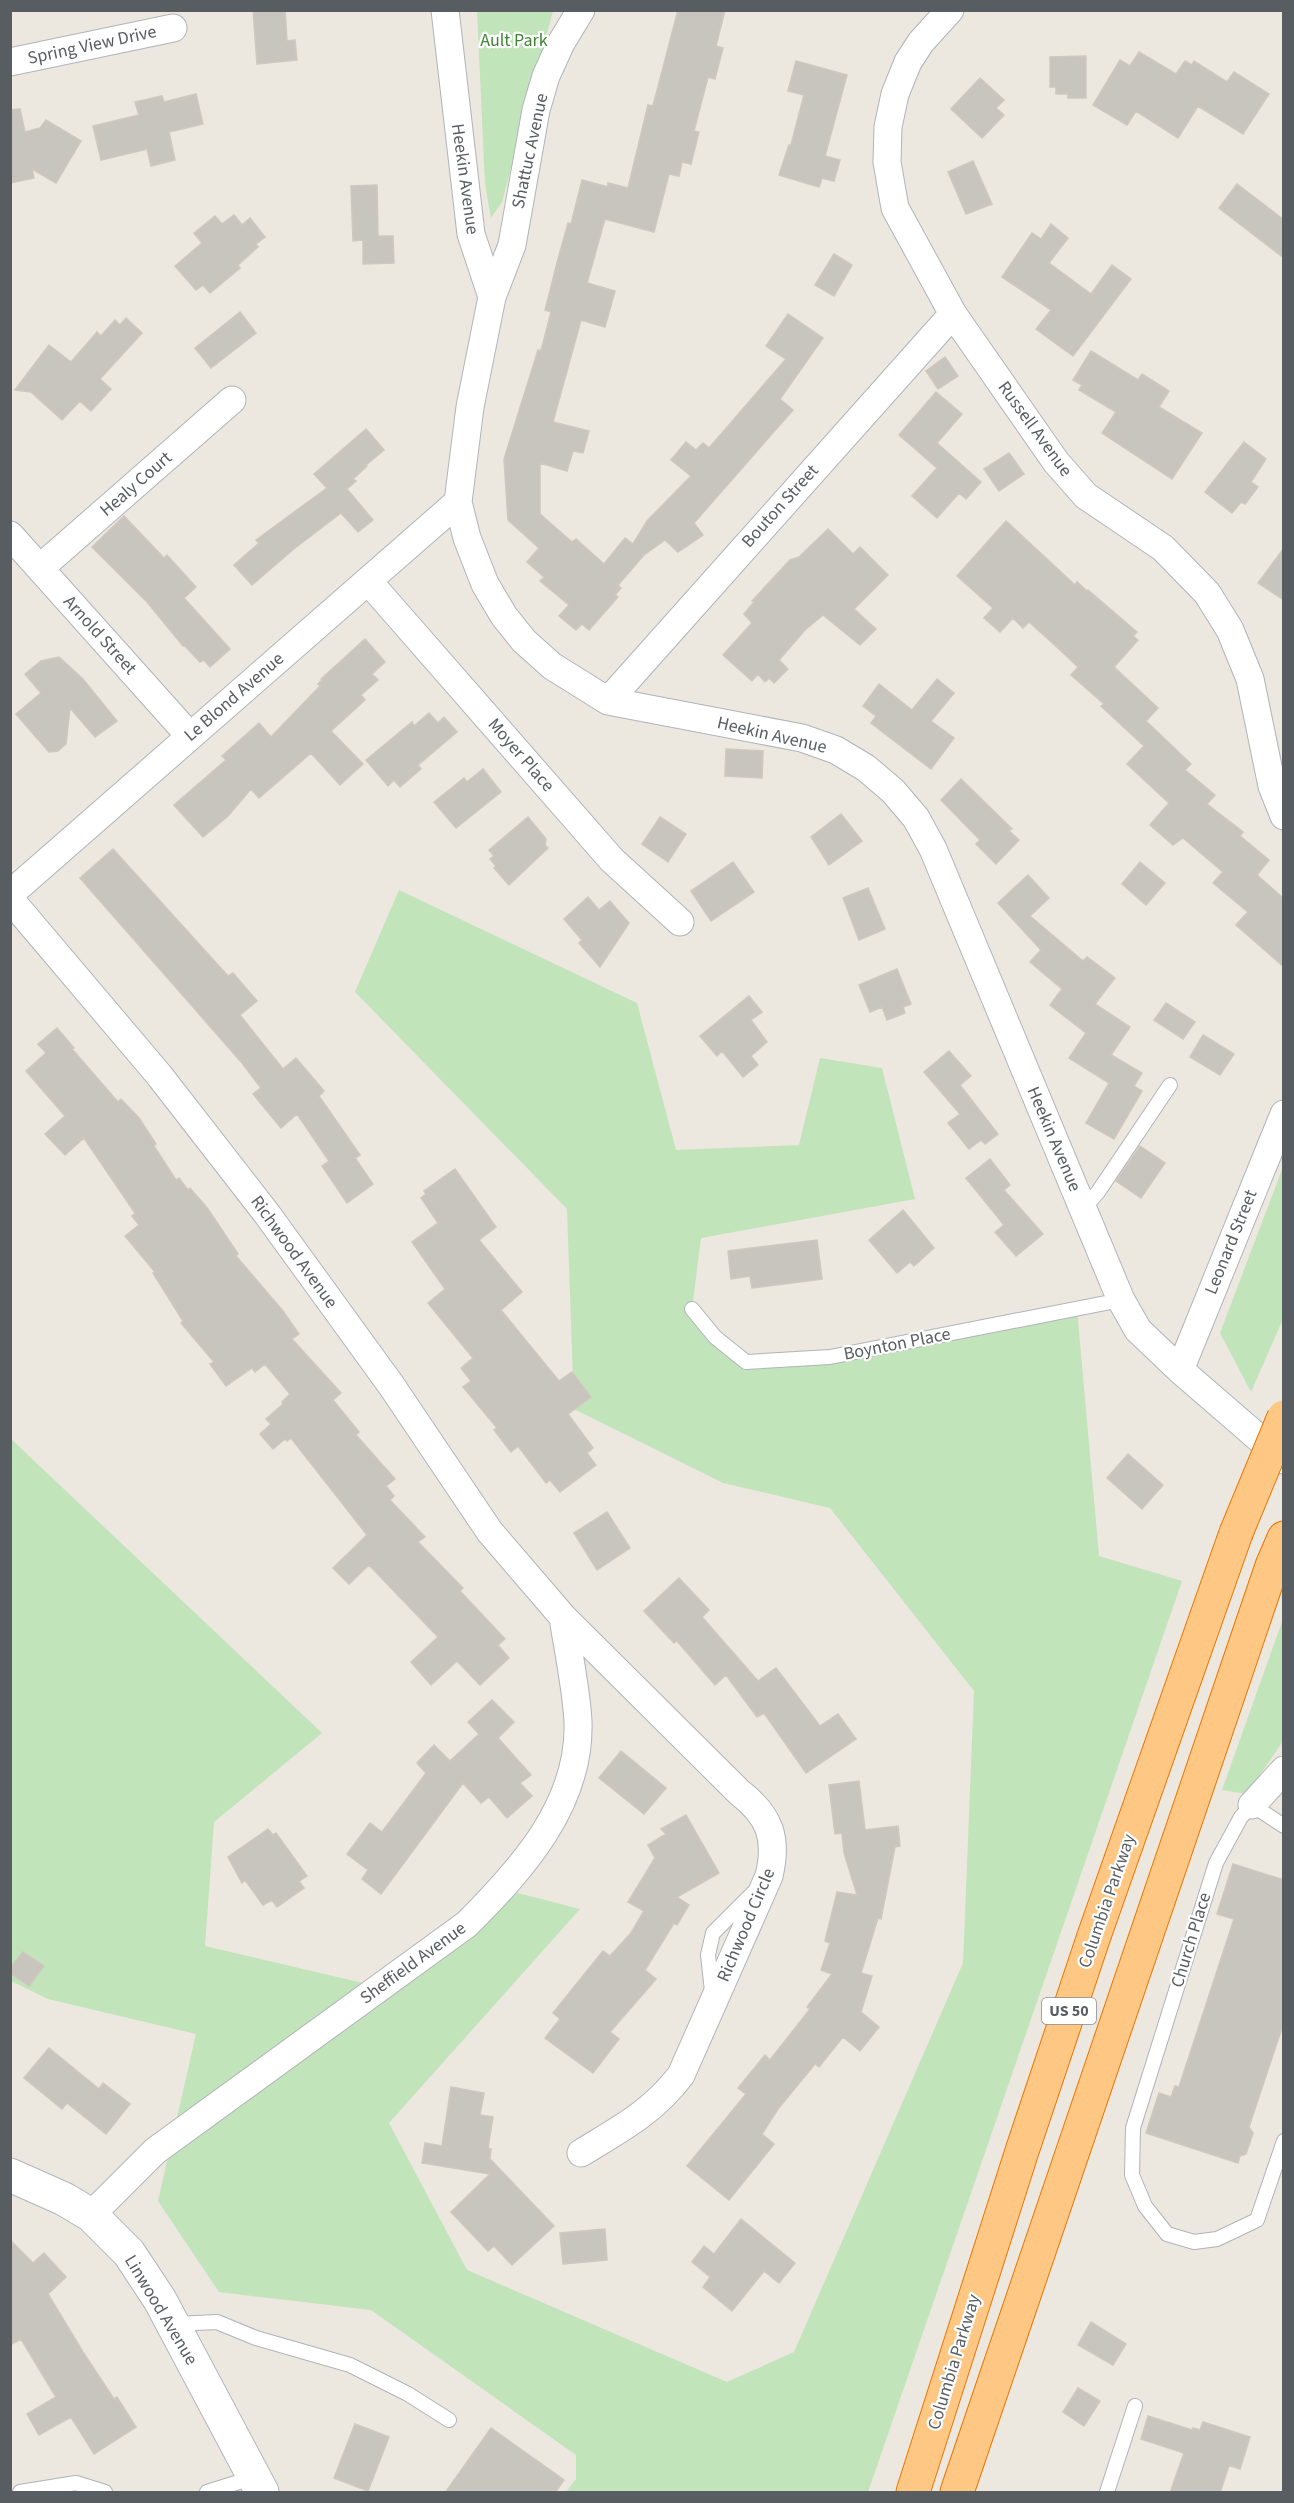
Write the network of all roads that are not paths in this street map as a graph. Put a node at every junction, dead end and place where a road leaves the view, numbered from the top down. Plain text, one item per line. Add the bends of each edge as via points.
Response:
1 (445, 10) edge
2 (581, 10) edge
3 (950, 10) edge
4 (173, 28) dead end
5 (10, 62) edge
6 (492, 297) junction
7 (954, 314) junction
8 (232, 400) dead end
9 (458, 502) junction
10 (10, 535) edge
11 (40, 568) junction
12 (369, 582) junction
13 (608, 701) junction
14 (189, 735) junction
15 (1284, 816) edge
16 (10, 894) edge
17 (10, 899) edge
18 (680, 922) dead end
19 (1170, 1085) dead end
20 (1284, 1114) edge
21 (1083, 1209) junction
22 (1121, 1300) junction
23 (692, 1309) dead end
24 (1180, 1370) junction
25 (1284, 1417) edge
26 (1284, 1461) edge
27 (1278, 1552) edge
28 (563, 1617) junction
29 (1284, 1770) edge
30 (1252, 1805) junction
31 (1284, 1826) edge
32 (1284, 2141) edge
33 (581, 2153) dead end
34 (10, 2175) edge
35 (91, 2215) junction
36 (173, 2324) junction
37 (1135, 2406) dead end
38 (449, 2420) dead end
39 (258, 2485) edge
40 (20, 2493) edge
41 (105, 2493) edge
42 (207, 2493) edge
43 (913, 2493) edge
44 (957, 2493) edge
45 (1107, 2493) edge

1 - 6 street, Heekin Avenue via 471,234
2 - 6 street, Shattuc Avenue via 546,76 536,110 512,244
3 - 7 street, Russell Avenue via 908,62 895,94 888,127 887,162 896,207
4 - 5 street, Spring View Drive
6 - 9 street, Heekin Avenue via 470,407
7 - 13 street, Bouton Street
7 - 15 street, Russell Avenue via 1056,462 1078,487 1163,548 1207,593 1230,630 1250,679 1272,786
8 - 11 street, Healy Court
9 - 12 street, Le Blond Avenue
9 - 13 street, Heekin Avenue via 485,584 504,616 552,666
10 - 11 street, Arnold Street
11 - 14 street, Arnold Street
12 - 14 street, Le Blond Avenue
12 - 18 street, Moyer Place via 612,860
13 - 21 street, Heekin Avenue via 802,738 836,750 867,768 893,791 916,818 933,849
14 - 16 street, Le Blond Avenue
17 - 28 street, Richwood Avenue via 159,1075 267,1214 391,1385 490,1532
19 - 21 lane
20 - 24 street, Leonard Street
21 - 22 street, Heekin Avenue
22 - 23 lane, Boynton Place via 830,1357 746,1362 715,1337
22 - 24 street, Heekin Avenue via 1138,1330
24 - 26 street, Heekin Avenue
25 - 43 highway, Columbia Parkway / US 50, bridge via 1236,1533 1090,1947
27 - 44 highway, US 50
28 - 33 street, Richwood Circle via 754,1804 766,1819 773,1857 769,1876 681,2075 644,2115
28 - 35 street, Sheffield Avenue via 578,1721 576,1756 568,1789 554,1821 502,1889 468,1924 155,2151
29 - 30 street, Church Place
30 - 31 lane
30 - 32 lane, Church Place via 1241,1817 1216,1863 1132,2128 1132,2175 1145,2206 1167,2234 1194,2242 1217,2239 1257,2220
34 - 35 main road, Linwood Avenue
35 - 36 main road, Linwood Avenue via 129,2253
36 - 38 lane via 217,2322 256,2338 350,2365
36 - 39 main road, Linwood Avenue
37 - 45 lane
39 - 42 lane
40 - 41 lane via 76,2483

